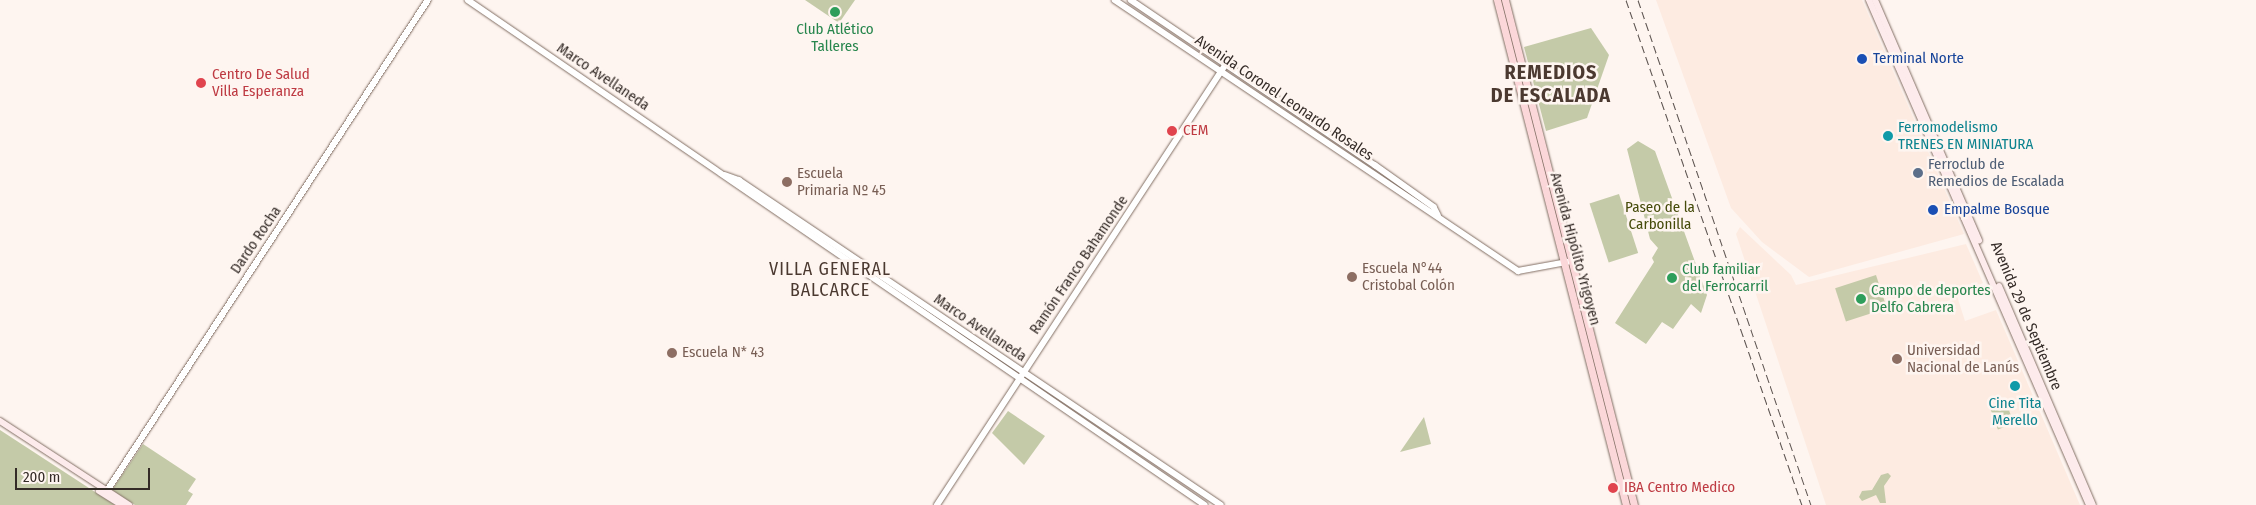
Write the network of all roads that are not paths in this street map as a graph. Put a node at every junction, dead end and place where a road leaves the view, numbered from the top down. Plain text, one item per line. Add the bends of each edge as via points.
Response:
1 (428, 0) edge
2 (468, 0) edge
3 (1116, 0) edge
4 (1131, 0) edge
5 (1497, 0) edge
6 (1505, 0) edge
7 (1869, 0) edge
8 (1875, 0) edge
9 (1226, 64) junction
10 (1222, 72) junction
11 (725, 175) junction
12 (1438, 215) junction
13 (1568, 262) junction
14 (1023, 373) junction
15 (1020, 380) junction
16 (0, 421) edge
17 (0, 426) edge
18 (106, 493) junction
19 (121, 505) edge
20 (129, 505) edge
21 (937, 505) edge
22 (1205, 505) edge
23 (1220, 505) edge
24 (1626, 505) edge
25 (1634, 505) edge
26 (2089, 505) edge
27 (2094, 505) edge

1 - 18 street, Dardo Rocha
2 - 11 street, Marco Avellaneda
3 - 10 street, Avenida Coronel Leonardo Rosales
4 - 9 street, Avenida Coronel Leonardo Rosales
5 - 13 main road, Avenida Hipólito Yrigoyen
6 - 13 main road, Avenida Hipólito Yrigoyen
7 - 26 main road, Avenida 29 de Septiembre
8 - 27 main road, Avenida 29 de Septiembre
9 - 10 street, Ramón Franco Bahamonde
9 - 12 street, Avenida Coronel Leonardo Rosales via 1434,207
10 - 12 street, Avenida Coronel Leonardo Rosales
10 - 14 street, Ramón Franco Bahamonde
11 - 14 street, Marco Avellaneda via 739,180
11 - 15 street, Marco Avellaneda via 736,186
12 - 13 street, Avenida Coronel Leonardo Rosales via 1518,271
13 - 24 main road, Avenida Hipólito Yrigoyen
13 - 25 main road, Avenida Hipólito Yrigoyen
14 - 15 street, Ramón Franco Bahamonde
14 - 23 street, Marco Avellaneda
15 - 21 street, Ramón Franco Bahamonde
15 - 22 street, Marco Avellaneda
16 - 18 main road
17 - 18 main road
18 - 19 main road
18 - 20 main road

